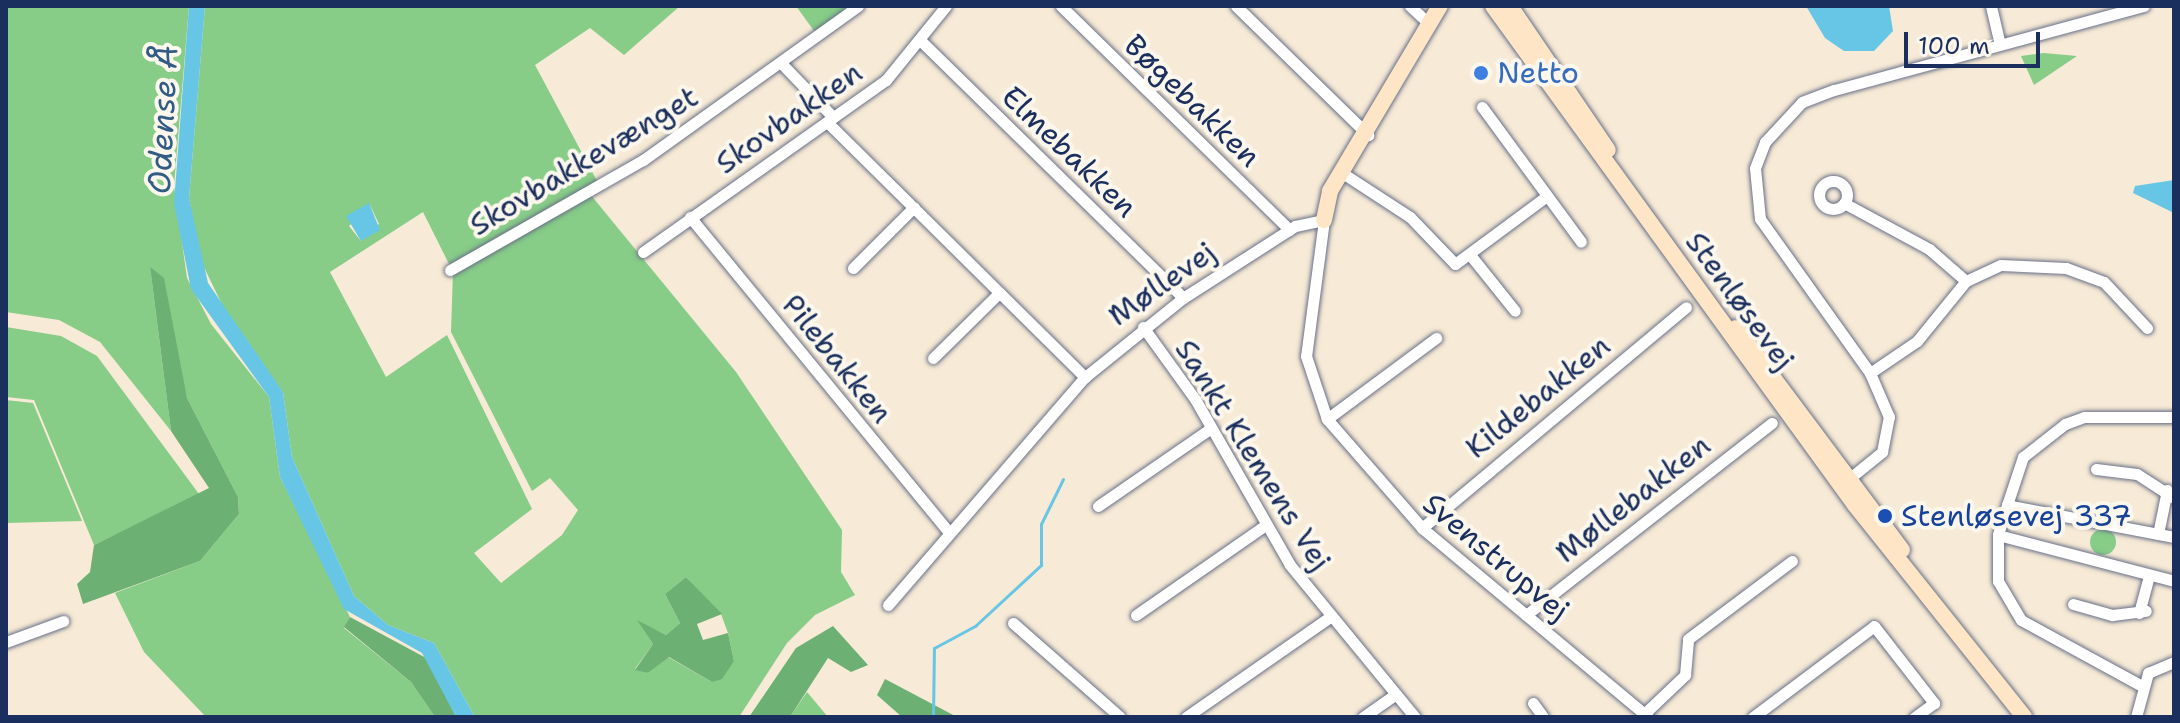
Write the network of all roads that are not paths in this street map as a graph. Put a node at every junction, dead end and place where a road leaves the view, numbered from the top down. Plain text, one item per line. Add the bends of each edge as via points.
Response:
1 (858, 6) edge
2 (946, 6) edge
3 (1061, 6) edge
4 (1236, 6) edge
5 (1410, 6) edge
6 (1440, 6) edge
7 (1493, 6) edge
8 (1510, 6) edge
9 (1991, 6) edge
10 (2144, 6) edge
11 (1429, 24) junction
12 (921, 41) junction
13 (2000, 44) junction
14 (781, 63) junction
15 (1482, 107) dead end
16 (830, 120) junction
17 (1368, 135) junction
18 (1344, 174) junction
19 (1547, 196) junction
20 (1844, 203) dead end
21 (914, 207) junction
22 (690, 217) junction
23 (1324, 220) junction
24 (1290, 230) junction
25 (1581, 242) dead end
26 (643, 252) dead end
27 (1471, 256) junction
28 (853, 268) dead end
29 (450, 270) dead end
30 (1966, 281) junction
31 (999, 293) junction
32 (1183, 298) junction
33 (1686, 307) dead end
34 (1515, 311) dead end
35 (1143, 327) junction
36 (2147, 328) dead end
37 (1436, 338) dead end
38 (933, 358) dead end
39 (1870, 373) junction
40 (1085, 377) junction
41 (2174, 417) edge
42 (1327, 419) junction
43 (1772, 423) dead end
44 (1211, 428) junction
45 (2096, 469) dead end
46 (1846, 481) junction
47 (2170, 494) edge
48 (2007, 505) junction
49 (1098, 506) dead end
50 (1264, 526) junction
51 (1422, 528) junction
52 (948, 531) junction
53 (2158, 534) junction
54 (1998, 535) junction
55 (2174, 537) edge
56 (1792, 561) dead end
57 (2149, 575) junction
58 (2174, 581) edge
59 (2073, 604) dead end
60 (888, 605) dead end
61 (1136, 615) dead end
62 (1526, 615) junction
63 (1330, 617) junction
64 (63, 621) dead end
65 (1013, 623) dead end
66 (6, 642) edge
67 (2174, 662) edge
68 (2140, 685) junction
69 (1396, 694) junction
70 (1533, 703) dead end
71 (1646, 715) edge
72 (1120, 717) edge
73 (1186, 717) edge
74 (1363, 717) edge
75 (1415, 717) edge
76 (1543, 717) edge
77 (1753, 717) edge
78 (1915, 717) edge
79 (2024, 717) edge
80 (2136, 717) edge

1 - 14 street, Skovbakkevænget
2 - 12 street, Skovbakken
3 - 24 street, Bøgebakken
4 - 17 street
5 - 11 street
6 - 11 street
7 - 46 street, Stenløsevej
8 - 46 street, Stenløsevej via 1674,249
9 - 13 street
10 - 13 street
11 - 17 street
12 - 16 street, Skovbakken via 886,80
12 - 32 street, Elmebakken
13 - 39 street via 1802,102 1765,142 1755,168 1760,219
14 - 16 street
14 - 29 street, Skovbakkevænget via 643,160
15 - 19 street
16 - 21 street
16 - 22 street, Skovbakken
17 - 18 street
18 - 23 street
18 - 27 street via 1410,217 1448,261
19 - 25 street
19 - 27 street
20 - 30 street via 1929,249
21 - 28 street
21 - 31 street
22 - 26 street, Skovbakken
22 - 52 street, Pilebakken
23 - 24 street, Møllevej
23 - 42 street, Svenstrupvej via 1306,356
24 - 32 street, Møllevej
27 - 34 street
30 - 36 street via 2001,265 2066,268 2104,282
30 - 39 street via 1917,341
31 - 38 street
31 - 40 street
32 - 35 street, Møllevej
33 - 51 street, Kildebakken
35 - 40 street, Møllevej
35 - 44 street, Sankt Klemens Vej
37 - 42 street
39 - 46 street via 1886,404 1888,437 1882,452
40 - 52 street, Møllevej
41 - 48 street via 2084,417 2060,427 2023,457
42 - 51 street, Svenstrupvej
43 - 62 street, Møllebakken
44 - 49 street
44 - 50 street, Sankt Klemens Vej
45 - 47 street via 2137,474
46 - 79 street, Stenløsevej
47 - 53 street
48 - 53 street
48 - 54 street
50 - 61 street
50 - 63 street, Sankt Klemens Vej
51 - 62 street, Svenstrupvej
52 - 60 street, Møllevej
53 - 55 street
54 - 57 street
54 - 68 street via 1998,581 2021,620
56 - 71 street via 1688,639 1685,675
57 - 58 street
57 - 59 street via 2142,612 2099,613
62 - 71 street, Svenstrupvej
63 - 69 street, Sankt Klemens Vej
63 - 73 street
64 - 66 street
65 - 72 street
67 - 68 street via 2158,666
68 - 80 street
69 - 74 street
69 - 75 street, Sankt Klemens Vej
70 - 76 street
77 - 78 street via 1874,626 1934,703

